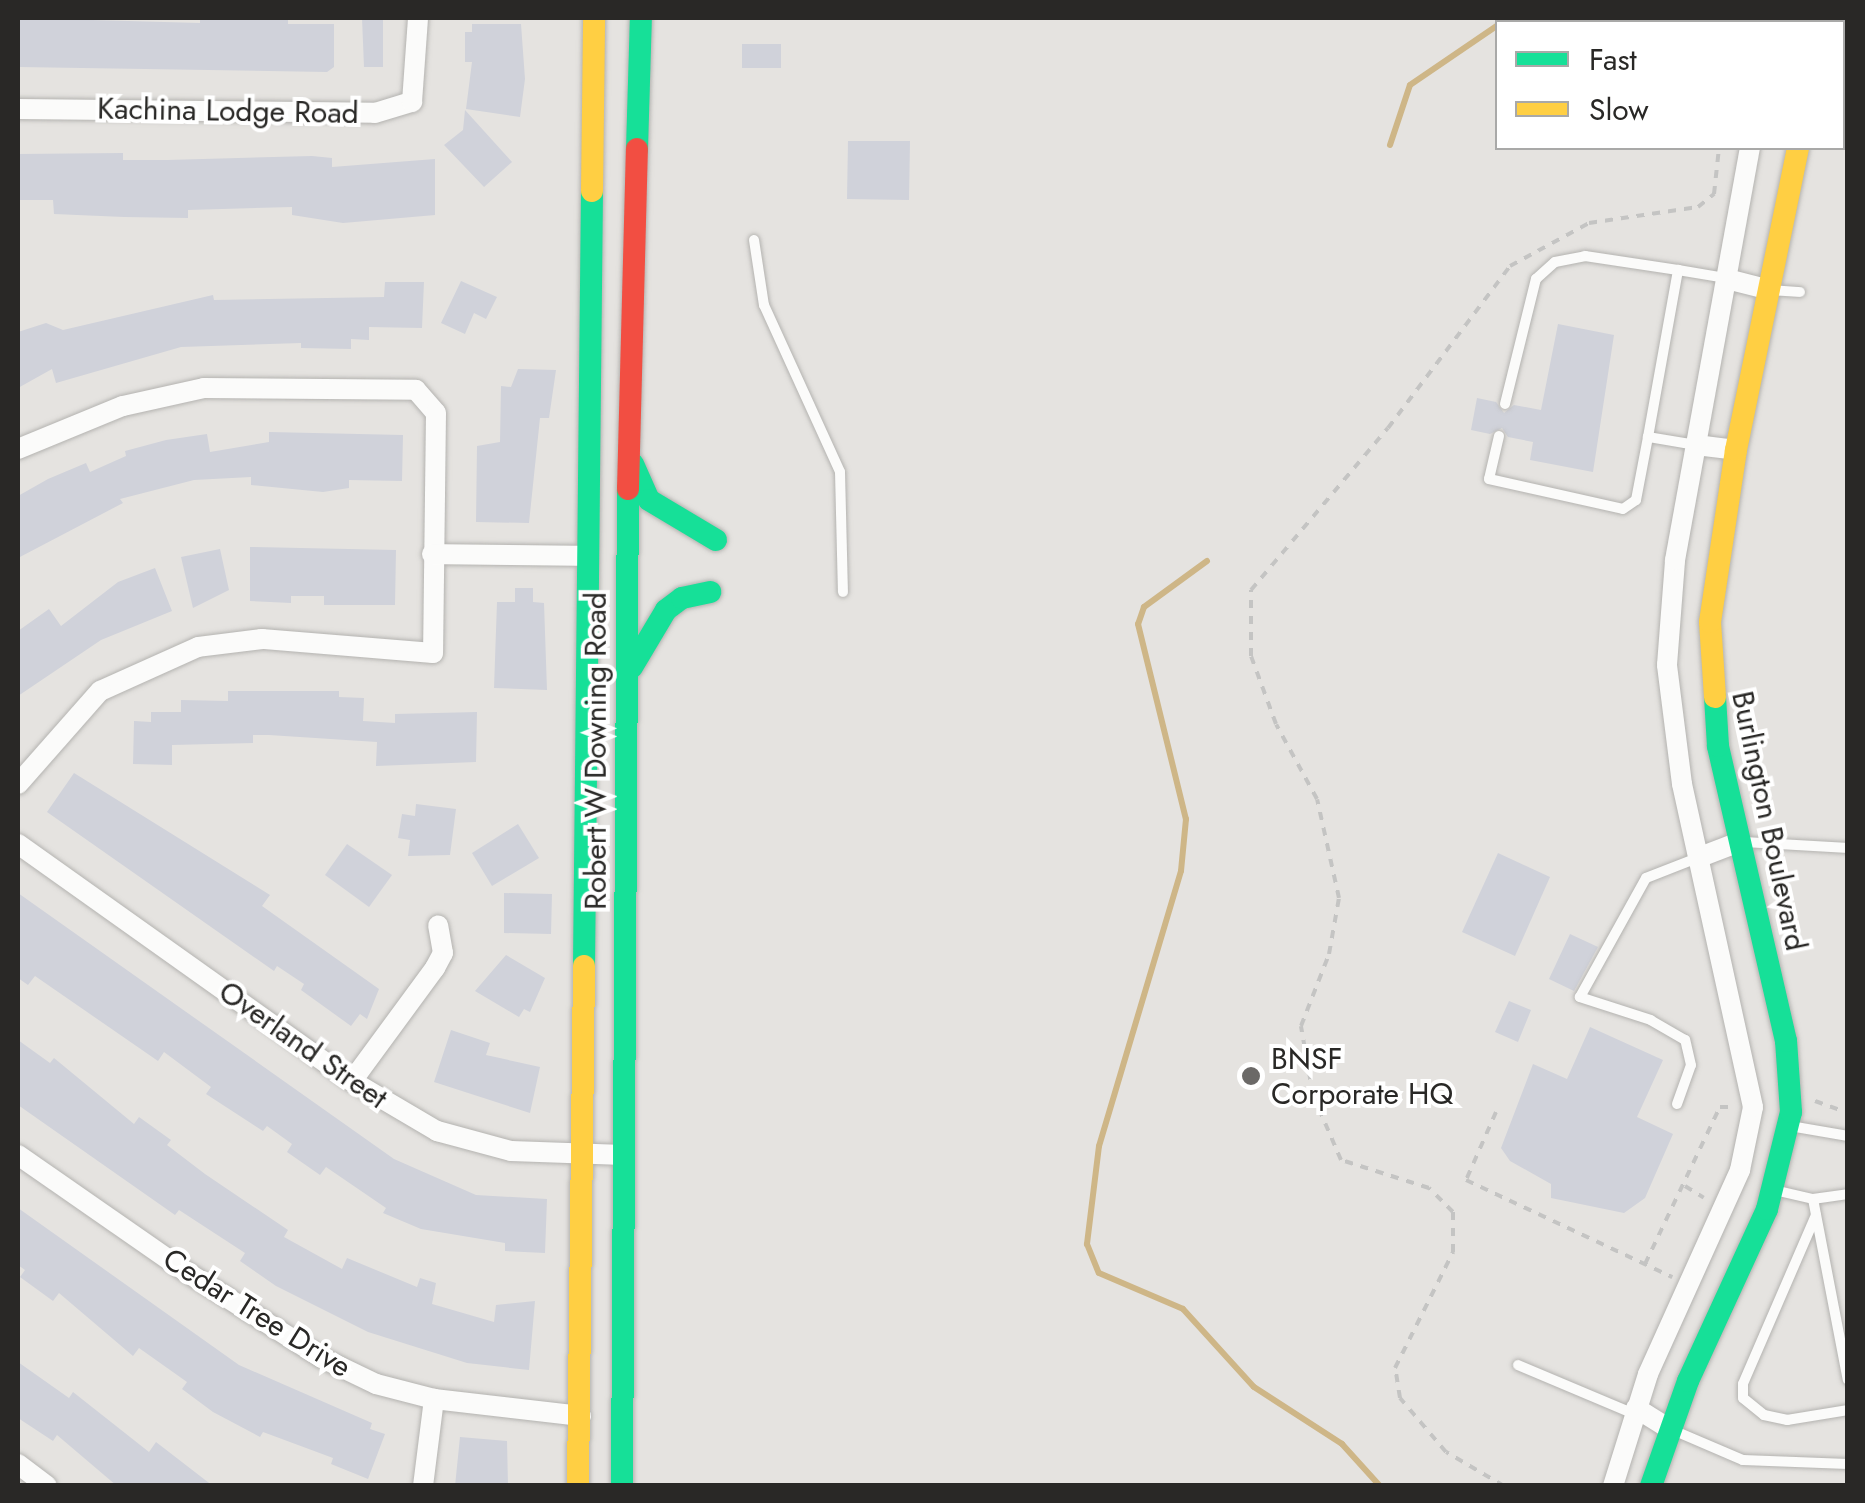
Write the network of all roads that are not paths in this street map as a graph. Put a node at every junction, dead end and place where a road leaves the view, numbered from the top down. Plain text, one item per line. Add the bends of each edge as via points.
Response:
1 (418, 18) edge
2 (594, 18) edge
3 (640, 18) edge
4 (18, 109) edge
5 (1750, 150) edge
6 (1798, 150) edge
7 (754, 240) dead end
8 (1678, 270) junction
9 (1727, 278) junction
10 (1770, 290) junction
11 (1800, 292) dead end
12 (1505, 404) dead end
13 (1499, 436) dead end
14 (1648, 437) junction
15 (1696, 445) junction
16 (18, 449) edge
17 (1736, 450) junction
18 (628, 452) junction
19 (716, 540) dead end
20 (432, 554) junction
21 (588, 556) junction
22 (710, 592) dead end
23 (843, 592) dead end
24 (626, 679) junction
25 (18, 784) edge
26 (1739, 842) junction
27 (18, 844) edge
28 (1848, 848) edge
29 (1700, 857) junction
30 (438, 925) dead end
31 (352, 1081) junction
32 (1678, 1104) dead end
33 (1790, 1126) junction
34 (1848, 1136) edge
35 (1748, 1146) junction
36 (1784, 1152) junction
37 (18, 1155) edge
38 (624, 1155) junction
39 (585, 1156) junction
40 (1772, 1190) junction
41 (1848, 1194) edge
42 (1813, 1198) junction
43 (1816, 1215) junction
44 (1518, 1365) dead end
45 (1848, 1380) edge
46 (434, 1399) junction
47 (1848, 1410) edge
48 (1635, 1411) junction
49 (581, 1416) junction
50 (1670, 1429) junction
51 (18, 1464) edge
52 (1848, 1464) edge
53 (47, 1486) edge
54 (423, 1486) edge
55 (578, 1486) edge
56 (622, 1486) edge
57 (1613, 1486) edge
58 (1652, 1486) edge

1 - 4 street, Kachina Lodge Road via 412,102 375,113
2 - 21 main road, Robert W Downing Road
3 - 18 main road, Robert W Downing Road
5 - 9 street
6 - 10 main road, Burlington Boulevard
7 - 23 lane via 764,305 840,472
8 - 9 lane
8 - 12 lane via 1585,256 1555,262 1536,279
8 - 14 lane
9 - 10 street
9 - 15 street
10 - 11 lane
10 - 17 main road, Burlington Boulevard
13 - 14 lane via 1488,479 1623,509 1636,500
14 - 15 lane
15 - 17 street
15 - 29 street via 1674,560 1667,665 1682,784
16 - 20 street via 124,406 204,388 416,390 436,412
17 - 26 main road, Burlington Boulevard via 1716,562 1710,680
18 - 19 main road via 649,500
18 - 24 main road, Robert W Downing Road
20 - 21 street
20 - 25 street via 433,652 262,640 198,647 100,690
21 - 39 main road, Robert W Downing Road
22 - 24 main road via 682,598 666,610 649,628
24 - 38 main road, Robert W Downing Road
26 - 28 lane
26 - 29 street
26 - 33 main road, Burlington Boulevard via 1786,1042
27 - 31 street, Overland Street
29 - 32 lane via 1646,878 1580,996 1651,1020 1685,1040 1692,1065
29 - 35 street via 1753,1104
30 - 31 street via 444,953
31 - 39 street, Overland Street via 470,1143
33 - 34 lane
33 - 36 main road, Burlington Boulevard
35 - 36 street
35 - 48 street
36 - 40 main road, Burlington Boulevard
37 - 46 street, Cedar Tree Drive via 322,1358 376,1384
38 - 39 street, Overland Street
38 - 56 main road, Robert W Downing Road
39 - 49 main road, Robert W Downing Road
40 - 42 lane
40 - 50 main road, Burlington Boulevard
41 - 42 lane
42 - 43 lane
43 - 45 lane
43 - 47 lane via 1743,1384 1743,1398 1764,1416 1787,1420
44 - 48 lane
46 - 49 street, Cedar Tree Drive
46 - 54 street
48 - 50 street
48 - 57 street
49 - 55 main road, Robert W Downing Road
50 - 52 lane via 1743,1460
50 - 58 main road, Burlington Boulevard
51 - 53 street

